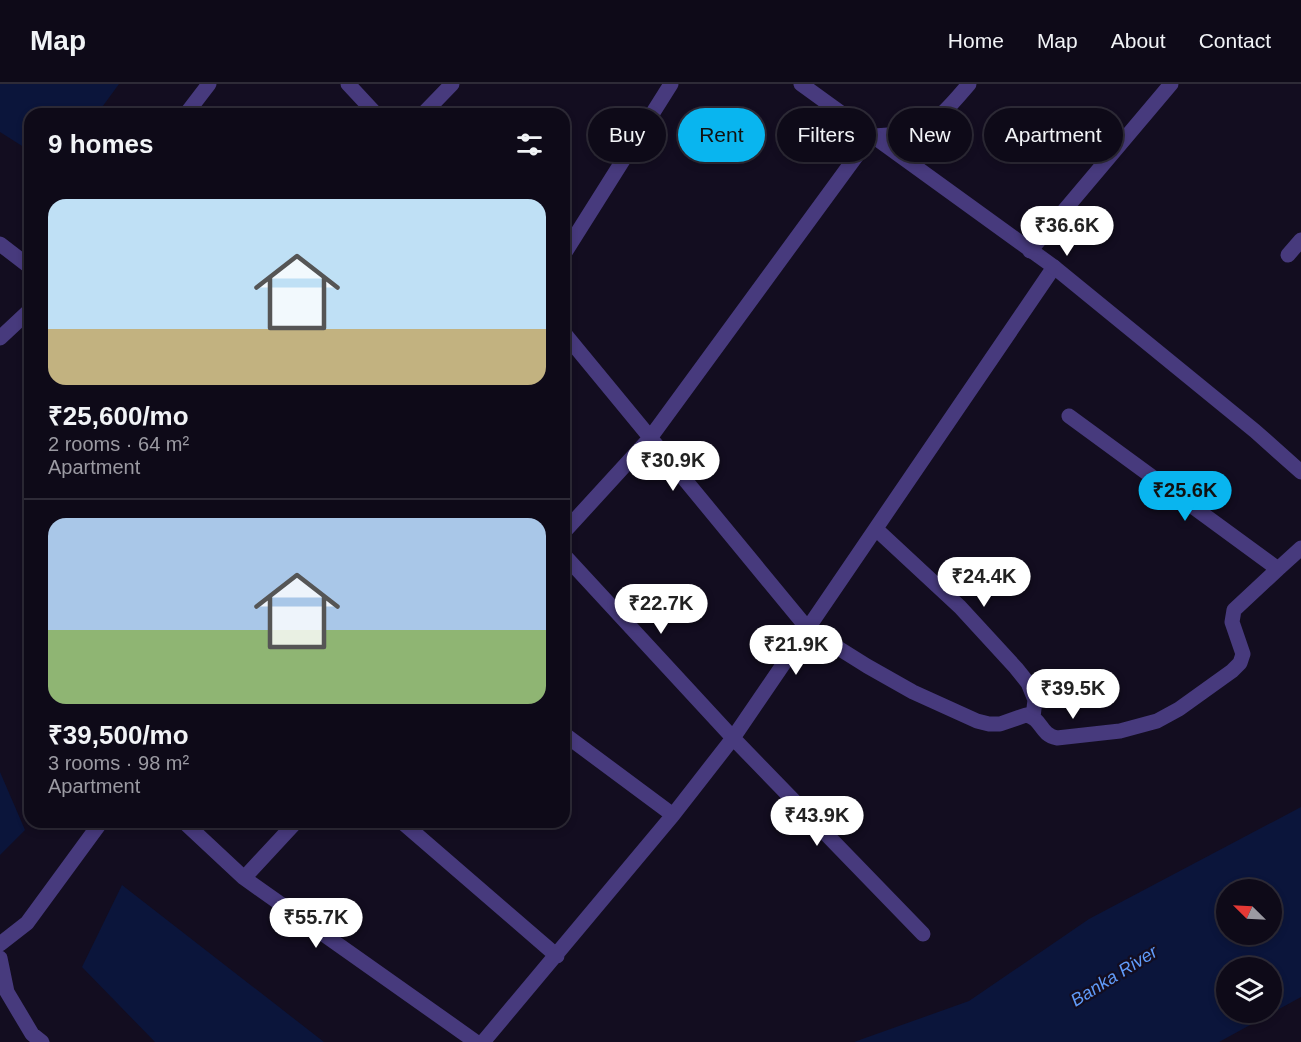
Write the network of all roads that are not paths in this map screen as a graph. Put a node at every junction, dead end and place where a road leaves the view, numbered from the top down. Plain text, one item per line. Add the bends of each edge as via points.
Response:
1 (209, 84) edge
2 (348, 84) edge
3 (452, 84) edge
4 (671, 84) edge
5 (801, 84) edge
6 (969, 84) edge
7 (1171, 84) edge
8 (191, 108) edge
9 (370, 108) edge
10 (429, 108) edge
11 (834, 108) edge
12 (876, 135) edge
13 (876, 139) edge
14 (851, 162) edge
15 (1301, 240) edge
16 (0, 244) edge
17 (570, 244) edge
18 (1030, 251) junction
19 (1288, 255) dead end
20 (24, 262) edge
21 (1054, 267) junction
22 (24, 316) edge
23 (0, 338) edge
24 (570, 340) edge
25 (1069, 416) dead end
26 (650, 438) junction
27 (1301, 471) edge
28 (570, 525) edge
29 (876, 529) junction
30 (1301, 548) edge
31 (570, 561) edge
32 (1278, 569) junction
33 (808, 629) junction
34 (1033, 717) junction
35 (570, 738) edge
36 (733, 738) junction
37 (673, 815) junction
38 (97, 828) edge
39 (190, 828) edge
40 (290, 828) edge
41 (409, 828) edge
42 (244, 878) junction
43 (923, 934) dead end
44 (0, 944) edge
45 (557, 956) junction
46 (0, 958) edge
47 (42, 1042) edge
48 (476, 1042) edge
49 (483, 1042) edge

1 - 8 street
2 - 9 street
3 - 10 street
4 - 17 street
5 - 11 street
6 - 12 street via 923,127
7 - 18 street
13 - 18 street
14 - 26 street
15 - 19 street
16 - 20 street
18 - 21 street
21 - 27 street
21 - 29 street
22 - 23 street
24 - 26 street
25 - 32 street
26 - 28 street
26 - 33 street
29 - 33 street
29 - 34 street via 960,607 1016,668 1035,700
30 - 32 street
31 - 36 street
32 - 34 street via 1234,610 1232,622 1243,654 1240,663 1179,709 1157,721 1120,731 1057,738 1044,732
33 - 34 street via 913,692 977,721 1000,724 1026,715
33 - 36 street
35 - 37 street
36 - 37 street
36 - 43 street
37 - 45 street
38 - 44 street via 27,923
39 - 42 street
40 - 42 street
41 - 45 street
42 - 48 street
45 - 49 street
46 - 47 street via 7,992 32,1034

